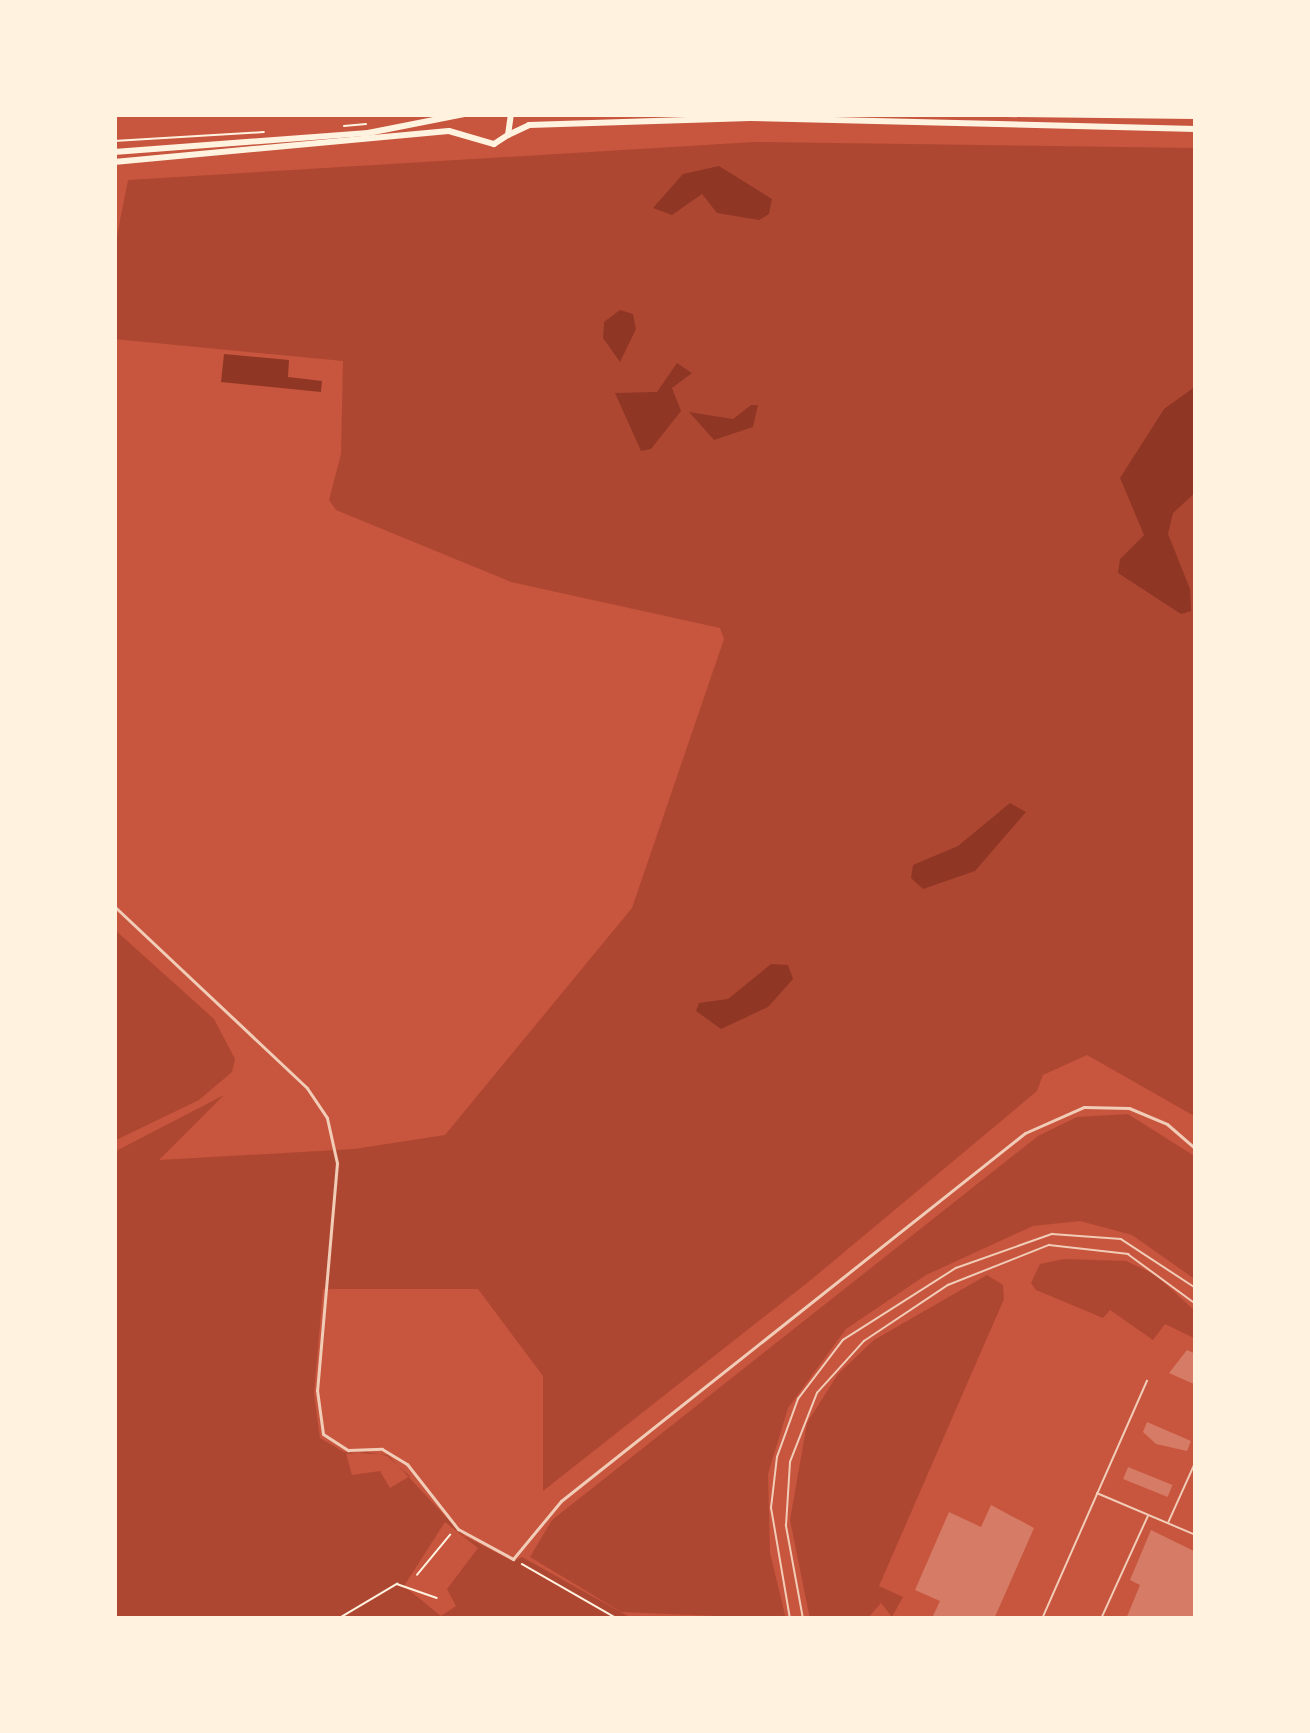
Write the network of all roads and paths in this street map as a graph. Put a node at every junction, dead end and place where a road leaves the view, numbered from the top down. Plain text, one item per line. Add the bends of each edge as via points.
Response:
1 (465, 114) edge
2 (515, 114) edge
3 (614, 114) edge
4 (1006, 114) edge
5 (1196, 116) edge
6 (384, 122) dead end
7 (328, 127) dead end
8 (1196, 129) edge
9 (266, 132) dead end
10 (467, 132) junction
11 (508, 136) junction
12 (114, 141) edge
13 (114, 152) edge
14 (114, 162) edge
15 (114, 906) edge
16 (1196, 1150) edge
17 (1196, 1288) edge
18 (1196, 1304) edge
19 (1148, 1381) dead end
20 (1196, 1461) edge
21 (1097, 1493) junction
22 (1148, 1516) junction
23 (1168, 1522) junction
24 (457, 1527) junction
25 (1196, 1535) edge
26 (513, 1559) junction
27 (417, 1575) dead end
28 (437, 1598) dead end
29 (338, 1619) edge
30 (618, 1619) edge
31 (790, 1619) edge
32 (803, 1619) edge
33 (1042, 1619) edge
34 (1101, 1619) edge

1 - 10 main road
1 - 13 main road via 368,133
2 - 3 main road
2 - 11 main road
4 - 5 main road
6 - 7 path
8 - 11 main road via 750,118 529,125
9 - 12 path
10 - 11 main road via 486,145
10 - 14 main road
15 - 24 street via 322,1107 337,1154 320,1427 333,1443 382,1449 406,1463
16 - 26 street via 1168,1124 1129,1108 1084,1107 1025,1133 561,1501
17 - 31 lane via 1121,1240 1052,1234 956,1268 843,1340 798,1400 777,1457 771,1508
18 - 32 lane via 1128,1254 1056,1244 948,1285 864,1341 817,1393 790,1462 787,1534
19 - 21 lane
20 - 23 lane
21 - 22 lane
21 - 33 lane
22 - 23 lane
22 - 34 lane
23 - 25 lane
24 - 26 street
24 - 27 path
26 - 30 path
28 - 29 path via 397,1584

